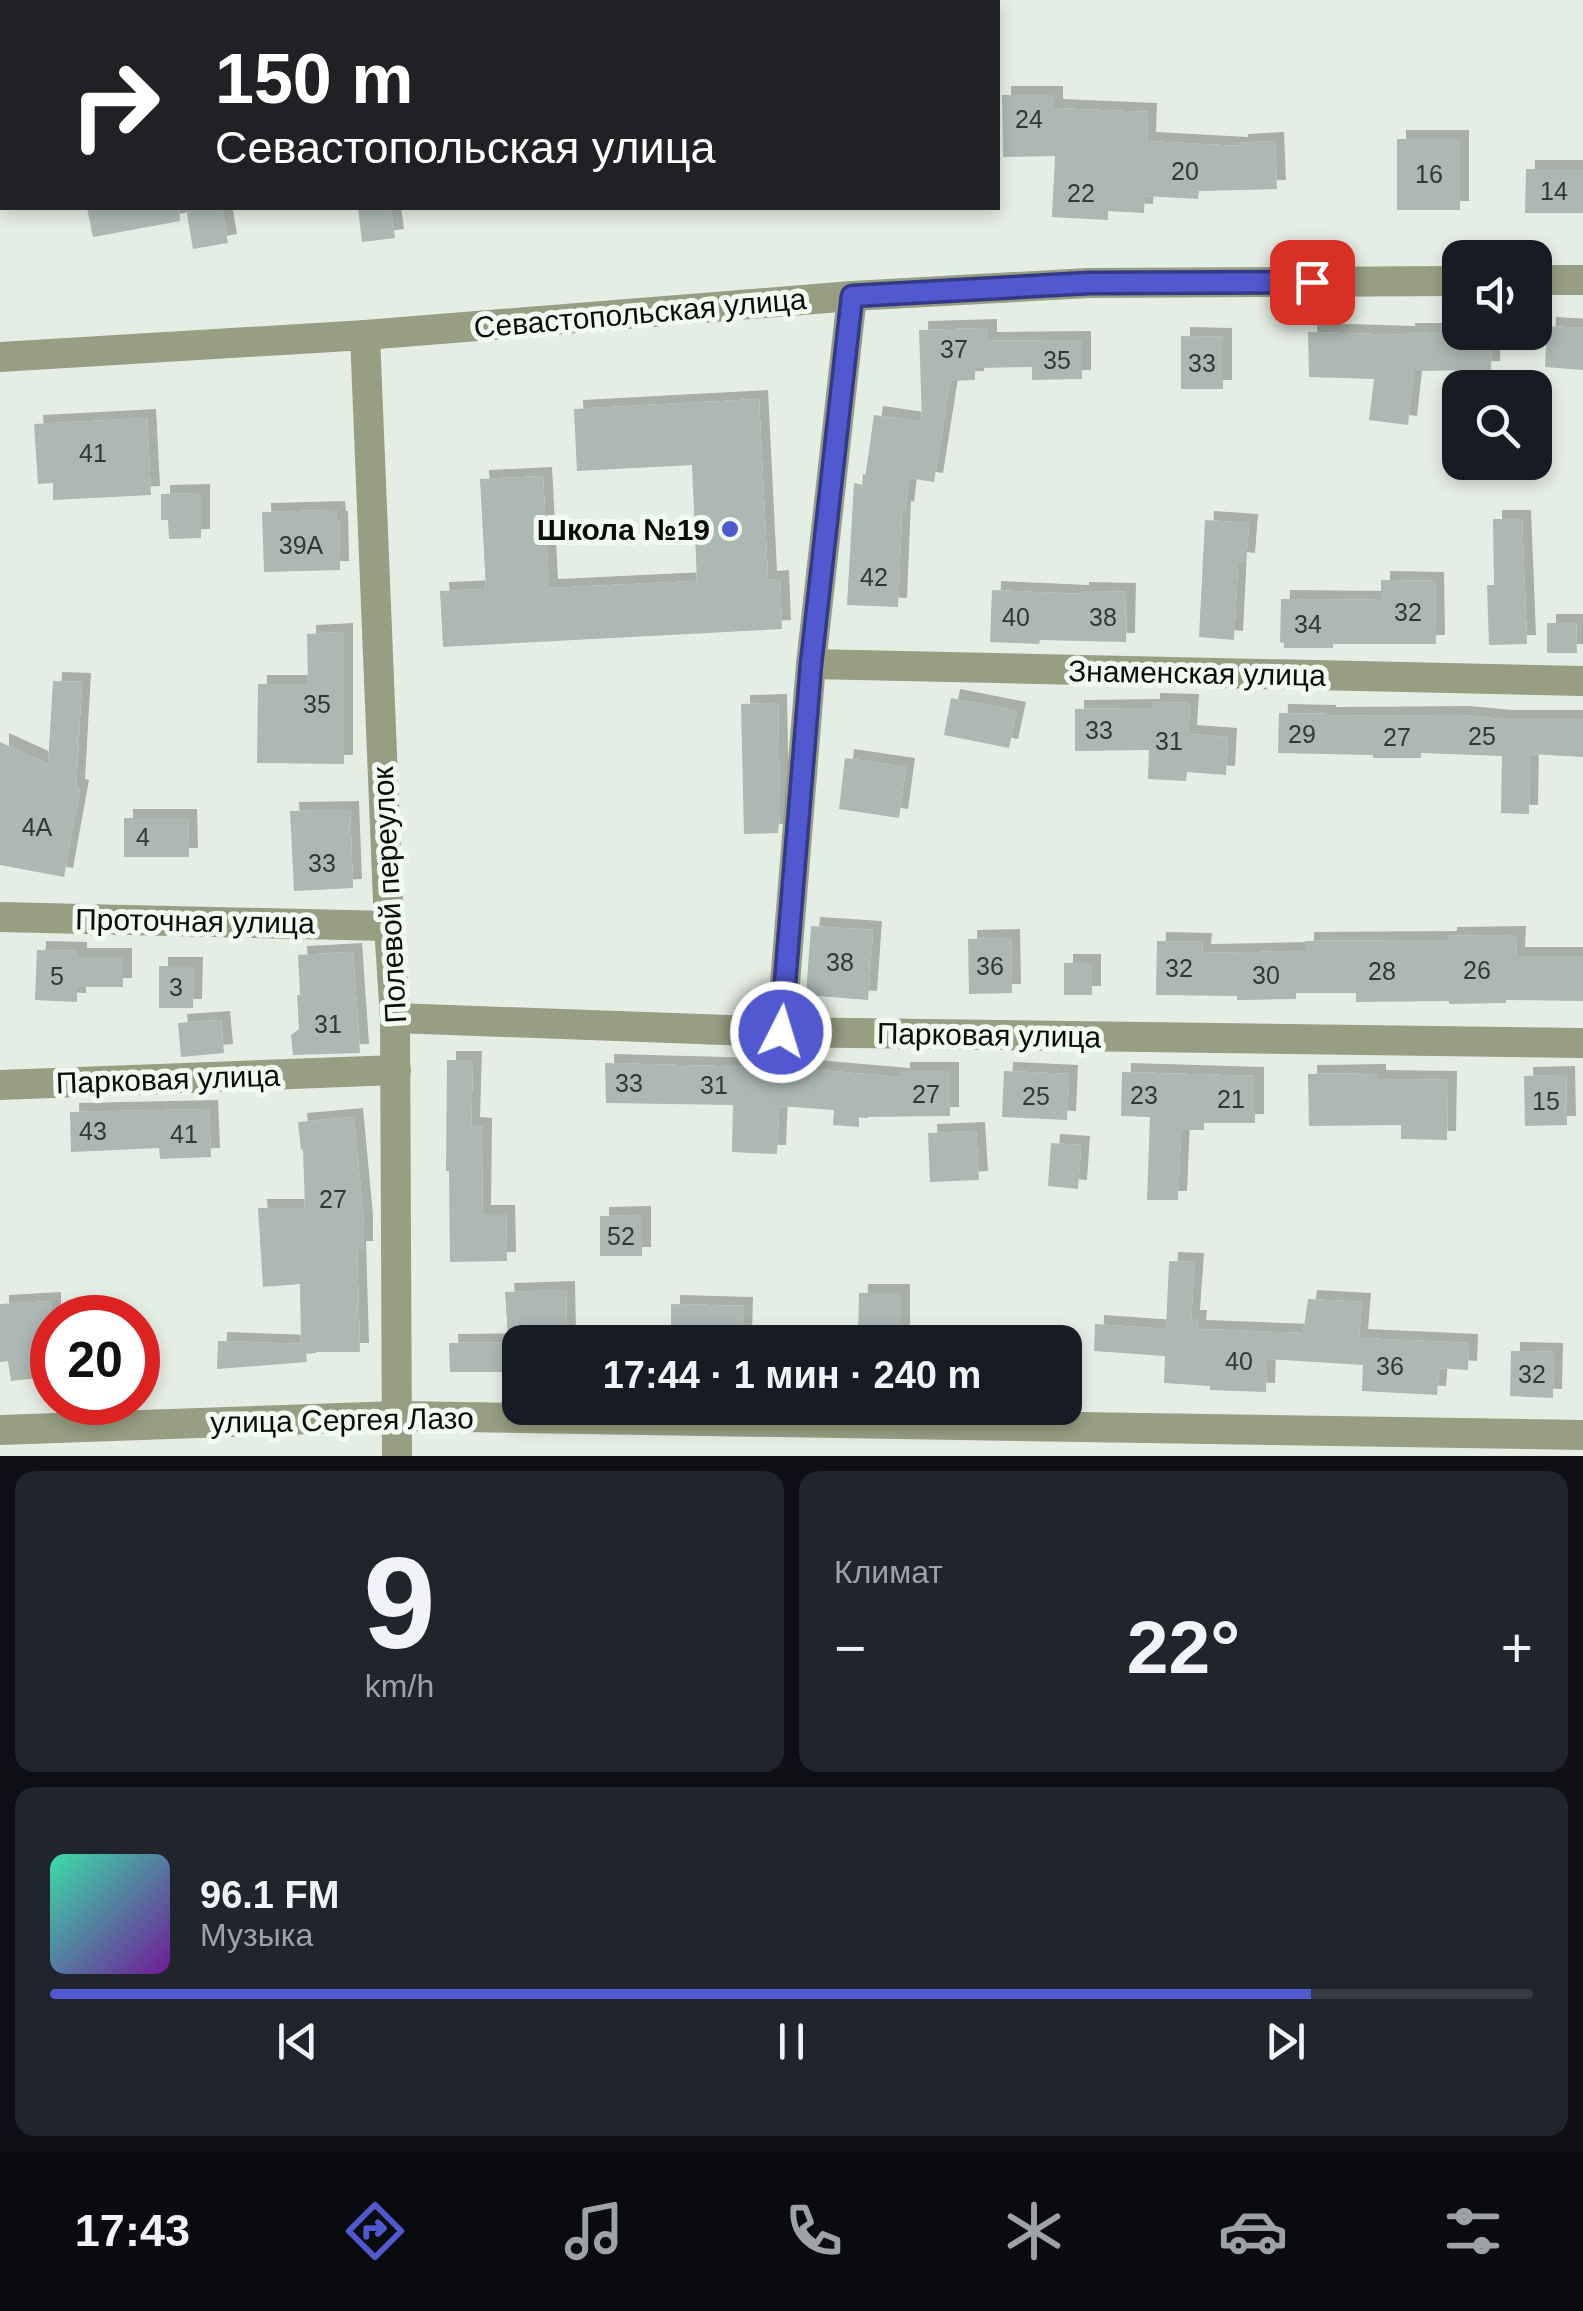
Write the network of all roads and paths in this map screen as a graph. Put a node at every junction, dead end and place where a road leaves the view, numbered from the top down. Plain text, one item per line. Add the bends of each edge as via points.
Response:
1 (1552, 280) edge
2 (1583, 280) edge
3 (1442, 281) edge
4 (852, 296) junction
5 (366, 335) junction
6 (0, 357) edge
7 (811, 664) junction
8 (1583, 681) edge
9 (0, 917) edge
10 (389, 926) junction
11 (396, 1018) junction
12 (781, 1032) junction
13 (1583, 1044) edge
14 (396, 1070) junction
15 (0, 1086) edge
16 (396, 1416) junction
17 (0, 1430) edge
18 (1583, 1435) edge
19 (397, 1456) edge

1 - 2 street
3 - 4 street, Севастопольская улица via 1089,283
4 - 5 street, Севастопольская улица
4 - 7 street
5 - 6 street, Севастопольская улица
5 - 10 street, Полевой переулок
7 - 8 street, Знаменская улица
7 - 12 street
9 - 10 street, Проточная улица
10 - 11 street, Полевой переулок
11 - 12 street, Парковая улица
11 - 14 street, Полевой переулок
12 - 13 street, Парковая улица
14 - 15 street, Парковая улица
14 - 16 street, Полевой переулок
16 - 17 street, улица Сергея Лазо
16 - 18 street, улица Сергея Лазо
16 - 19 street, Полевой переулок

